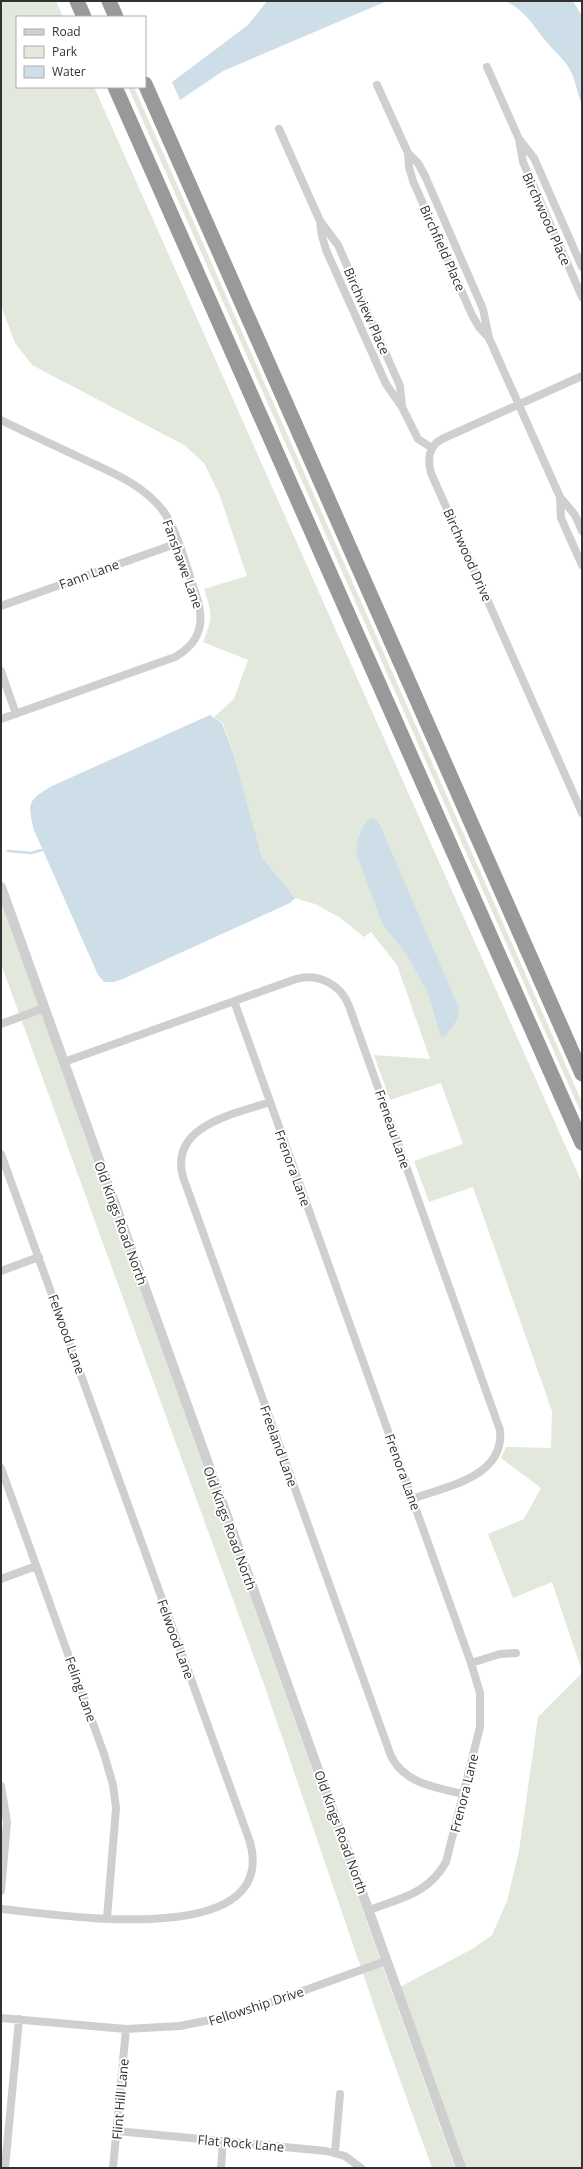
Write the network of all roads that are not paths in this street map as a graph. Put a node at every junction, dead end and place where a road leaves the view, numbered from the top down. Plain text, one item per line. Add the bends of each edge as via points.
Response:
1 (77, 1) edge
2 (109, 1) edge
3 (84, 16) edge
4 (116, 16) edge
5 (487, 67) dead end
6 (377, 85) dead end
7 (146, 86) edge
8 (115, 88) edge
9 (279, 129) dead end
10 (519, 139) junction
11 (408, 153) junction
12 (320, 221) junction
13 (582, 268) edge
14 (582, 297) edge
15 (489, 338) junction
16 (582, 376) edge
17 (519, 404) junction
18 (402, 407) junction
19 (1, 420) edge
20 (432, 448) junction
21 (560, 497) junction
22 (582, 530) edge
23 (178, 542) junction
24 (582, 565) edge
25 (1, 606) edge
26 (1, 671) edge
27 (16, 714) junction
28 (1, 719) edge
29 (582, 813) edge
30 (1, 887) edge
31 (234, 1001) junction
32 (44, 1008) junction
33 (1, 1024) edge
34 (64, 1062) junction
35 (582, 1074) edge
36 (270, 1102) junction
37 (582, 1143) edge
38 (1, 1154) edge
39 (39, 1257) junction
40 (1, 1271) edge
41 (2, 1472) edge
42 (412, 1499) junction
43 (36, 1566) junction
44 (1, 1579) edge
45 (516, 1653) dead end
46 (471, 1663) junction
47 (1, 1786) edge
48 (463, 1794) junction
49 (1, 1891) edge
50 (1, 1909) edge
51 (369, 1910) junction
52 (107, 1918) junction
53 (386, 1960) junction
54 (1, 2018) edge
55 (19, 2019) junction
56 (126, 2029) junction
57 (340, 2094) dead end
58 (117, 2131) junction
59 (223, 2141) junction
60 (335, 2152) junction
61 (5, 2168) edge
62 (113, 2168) edge
63 (221, 2168) edge
64 (361, 2168) edge
65 (461, 2168) edge

1 - 3 highway
2 - 4 highway
5 - 10 street, Birchwood Place
6 - 11 street, Birchfield Place
7 - 35 highway
8 - 37 highway
9 - 12 street, Birchview Place
10 - 13 street, Birchwood Place via 534,158
10 - 14 street, Birchwood Place via 523,162
11 - 15 street, Birchfield Place via 422,170 480,302 486,316
11 - 15 street, Birchfield Place via 413,181 472,315
12 - 18 street, Birchview Place via 326,250 386,384
12 - 18 street, Birchview Place via 338,245 394,372 402,393
15 - 17 street, Birchfield Place
16 - 17 street
17 - 20 street via 446,437
17 - 21 street, Birchfield Place
18 - 20 street, Birchview Place via 418,439
19 - 23 street, Fanshawe Lane via 134,484 164,512
20 - 29 street, Birchwood Drive via 429,462 431,473
21 - 22 street via 575,515
21 - 24 street via 561,518
23 - 25 street, Fann Lane
23 - 27 street, Fanshawe Lane via 201,614 197,634 190,647 175,657
26 - 27 street
27 - 28 street, Fanshawe Lane
30 - 32 street, Old Kings Road North
31 - 34 street, Freneau Lane
31 - 36 street, Frenora Lane
31 - 42 street, Freneau Lane via 304,977 327,981 338,988 344,996 497,1416 501,1441 495,1458 487,1467 476,1476
32 - 33 street
32 - 34 street, Old Kings Road North
34 - 51 street, Old Kings Road North
36 - 42 street, Frenora Lane
36 - 48 street, Freeland Lane via 210,1123 196,1131 183,1151 183,1177 391,1756 398,1769 414,1780
38 - 39 street, Felwood Lane
39 - 40 street
39 - 52 street, Felwood Lane via 253,1855 253,1868 247,1884 236,1896 222,1904 169,1918
41 - 43 street, Feling Lane
42 - 46 street, Frenora Lane
43 - 44 street
43 - 52 street, Feling Lane via 113,1785 116,1816
45 - 46 street via 500,1654
46 - 48 street, Frenora Lane via 480,1693 480,1727
47 - 49 street via 7,1822
48 - 51 street, Frenora Lane via 446,1862 435,1879 416,1893
50 - 52 street, Felwood Lane
51 - 53 street, Old Kings Road North
53 - 56 street, Fellowship Drive via 222,2018 180,2026
53 - 65 street, Old Kings Road North
54 - 55 street, Fellowship Drive
55 - 56 street, Fellowship Drive
55 - 61 street
56 - 58 street, Flint Hill Lane
57 - 60 street
58 - 59 street, Flat Rock Lane
58 - 62 street, Flint Hill Lane
59 - 60 street, Flat Rock Lane
59 - 63 street
60 - 64 street, Flat Rock Lane

